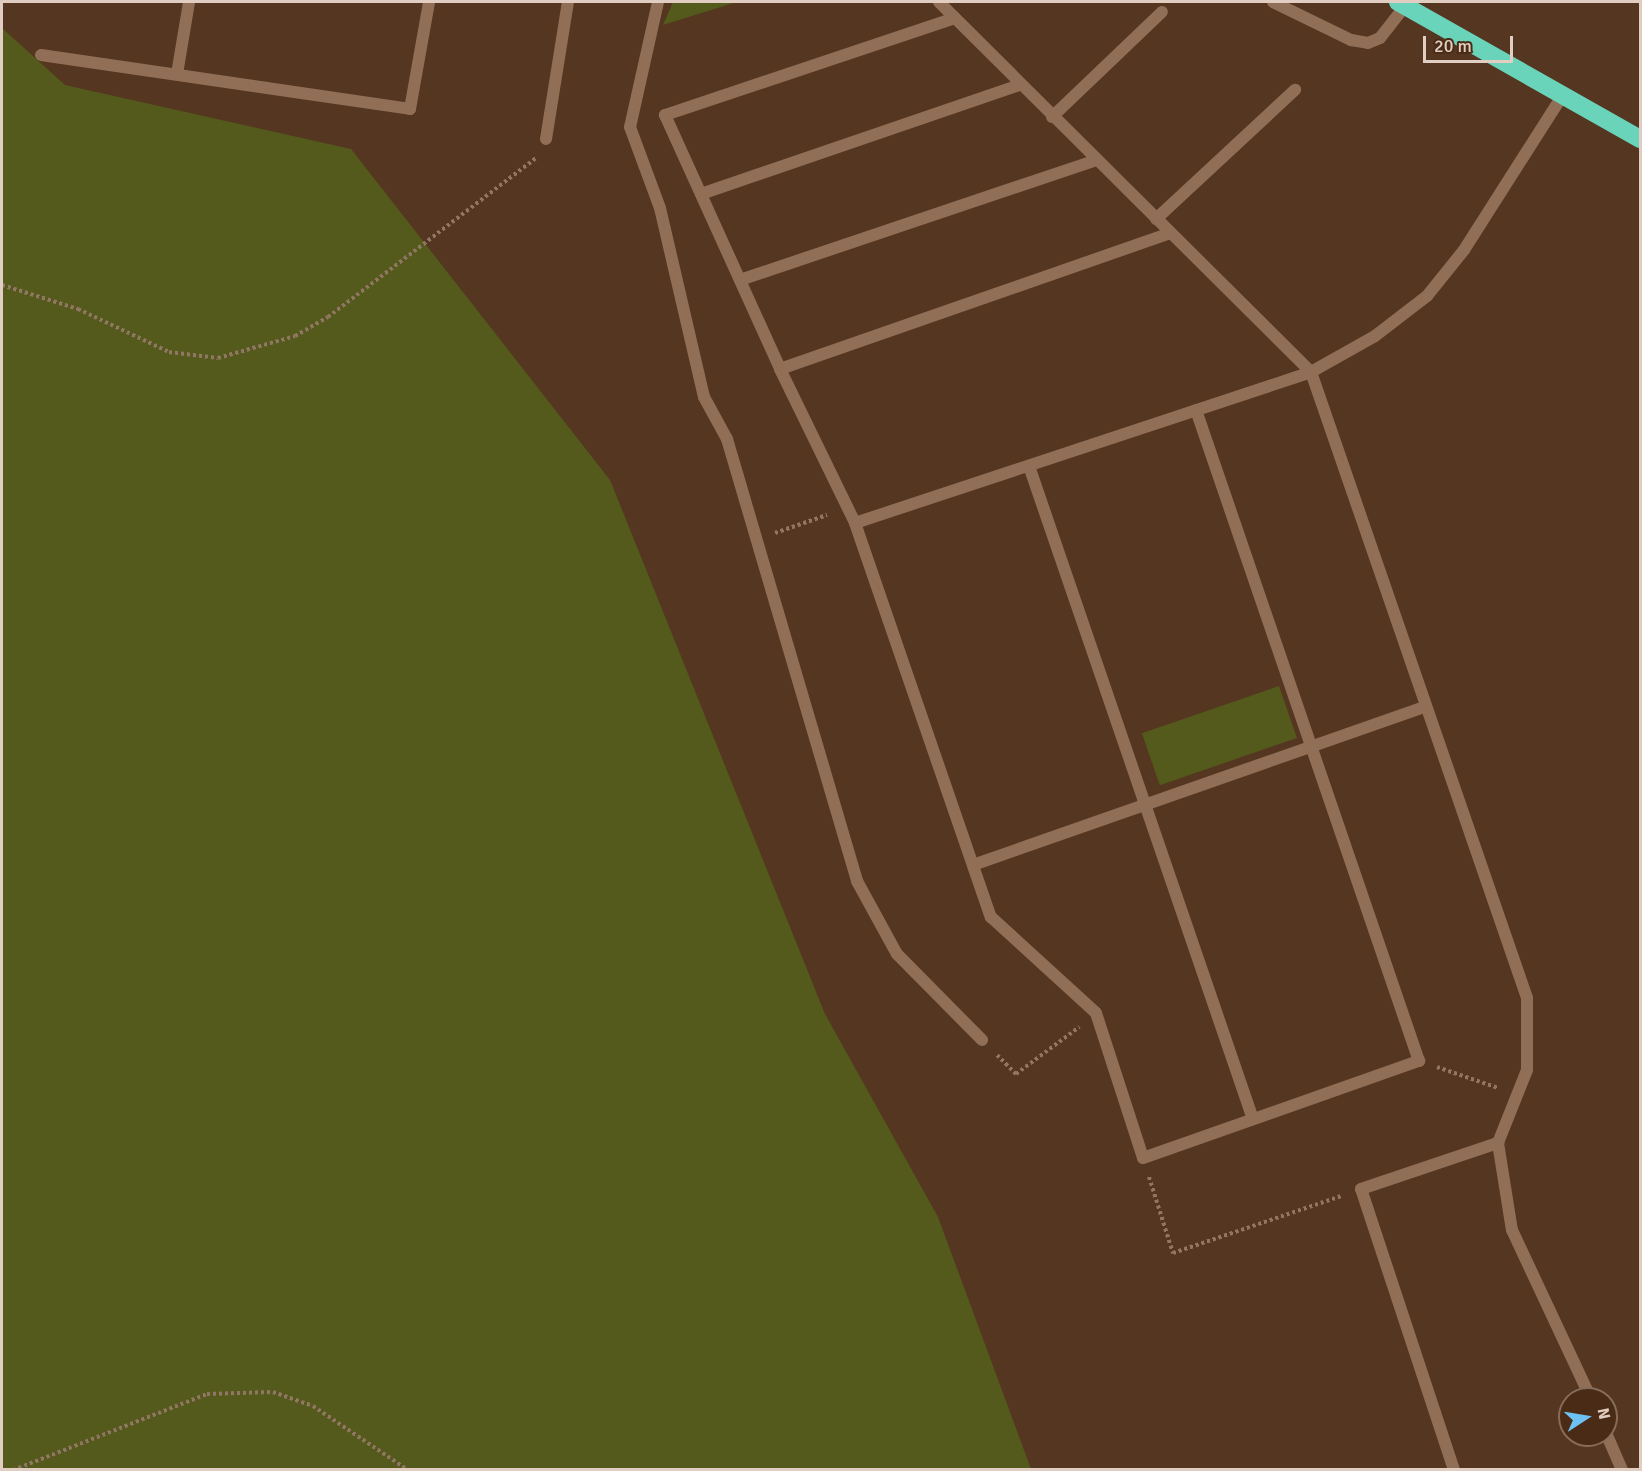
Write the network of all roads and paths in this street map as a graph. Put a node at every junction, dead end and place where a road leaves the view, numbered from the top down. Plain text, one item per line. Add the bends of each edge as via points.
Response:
1 (189, 2) edge
2 (429, 2) edge
3 (568, 2) edge
4 (658, 2) edge
5 (939, 2) edge
6 (1273, 2) edge
7 (1401, 4) edge
8 (1162, 12) dead end
9 (955, 18) junction
10 (41, 55) dead end
11 (177, 74) junction
12 (1020, 85) junction
13 (1295, 90) dead end
14 (1562, 96) junction
15 (1052, 117) junction
16 (546, 139) joint
17 (1641, 139) edge
18 (1096, 160) junction
19 (701, 194) junction
20 (1156, 219) junction
21 (1170, 233) junction
22 (740, 280) junction
23 (2, 285) edge
24 (780, 369) junction
25 (1311, 372) junction
26 (1196, 410) junction
27 (1029, 466) junction
28 (848, 508) junction
29 (855, 524) junction
30 (754, 541) junction
31 (1426, 706) junction
32 (1312, 746) junction
33 (1145, 805) junction
34 (973, 865) junction
35 (1096, 1013) junction
36 (982, 1040) joint
37 (1419, 1061) junction
38 (1517, 1095) junction
39 (1253, 1119) junction
40 (1498, 1143) junction
41 (1143, 1158) junction
42 (1361, 1189) junction
43 (1585, 1387) edge
44 (1612, 1447) edge
45 (13, 1470) edge
46 (408, 1470) edge
47 (1454, 1470) edge
48 (1622, 1470) edge

1 - 11 street
2 - 11 street via 410,109
3 - 16 street
4 - 30 street via 630,127 660,208 704,397 727,439
5 - 9 street
6 - 7 street via 1351,40 1368,43 1380,38
7 - 14 highway
8 - 15 street
9 - 12 street
9 - 19 street via 665,115
10 - 11 street
12 - 15 street
12 - 19 street
13 - 20 street
14 - 17 highway
14 - 25 street via 1464,250 1427,296 1375,336
15 - 18 street
16 - 23 path via 536,158 328,317 294,336 218,358 169,352 78,309
18 - 20 street
18 - 22 street
19 - 22 street
20 - 21 street
21 - 24 street
21 - 25 street
22 - 24 street
24 - 28 street
25 - 26 street
25 - 31 street
26 - 27 street
26 - 32 street
27 - 29 street
27 - 33 street
28 - 29 street
28 - 30 path
29 - 34 street
30 - 36 street via 857,881 897,954
31 - 32 street
31 - 38 street via 1527,998 1527,1070
32 - 33 street
32 - 37 street
33 - 34 street
33 - 39 street
34 - 35 street via 991,917
35 - 36 path via 1016,1074
35 - 41 street
37 - 38 path
37 - 39 street
38 - 40 street
39 - 41 street
40 - 42 street
40 - 43 street via 1512,1230
41 - 42 path via 1173,1253
42 - 47 street
44 - 48 street
45 - 46 path via 207,1394 273,1392 313,1406

